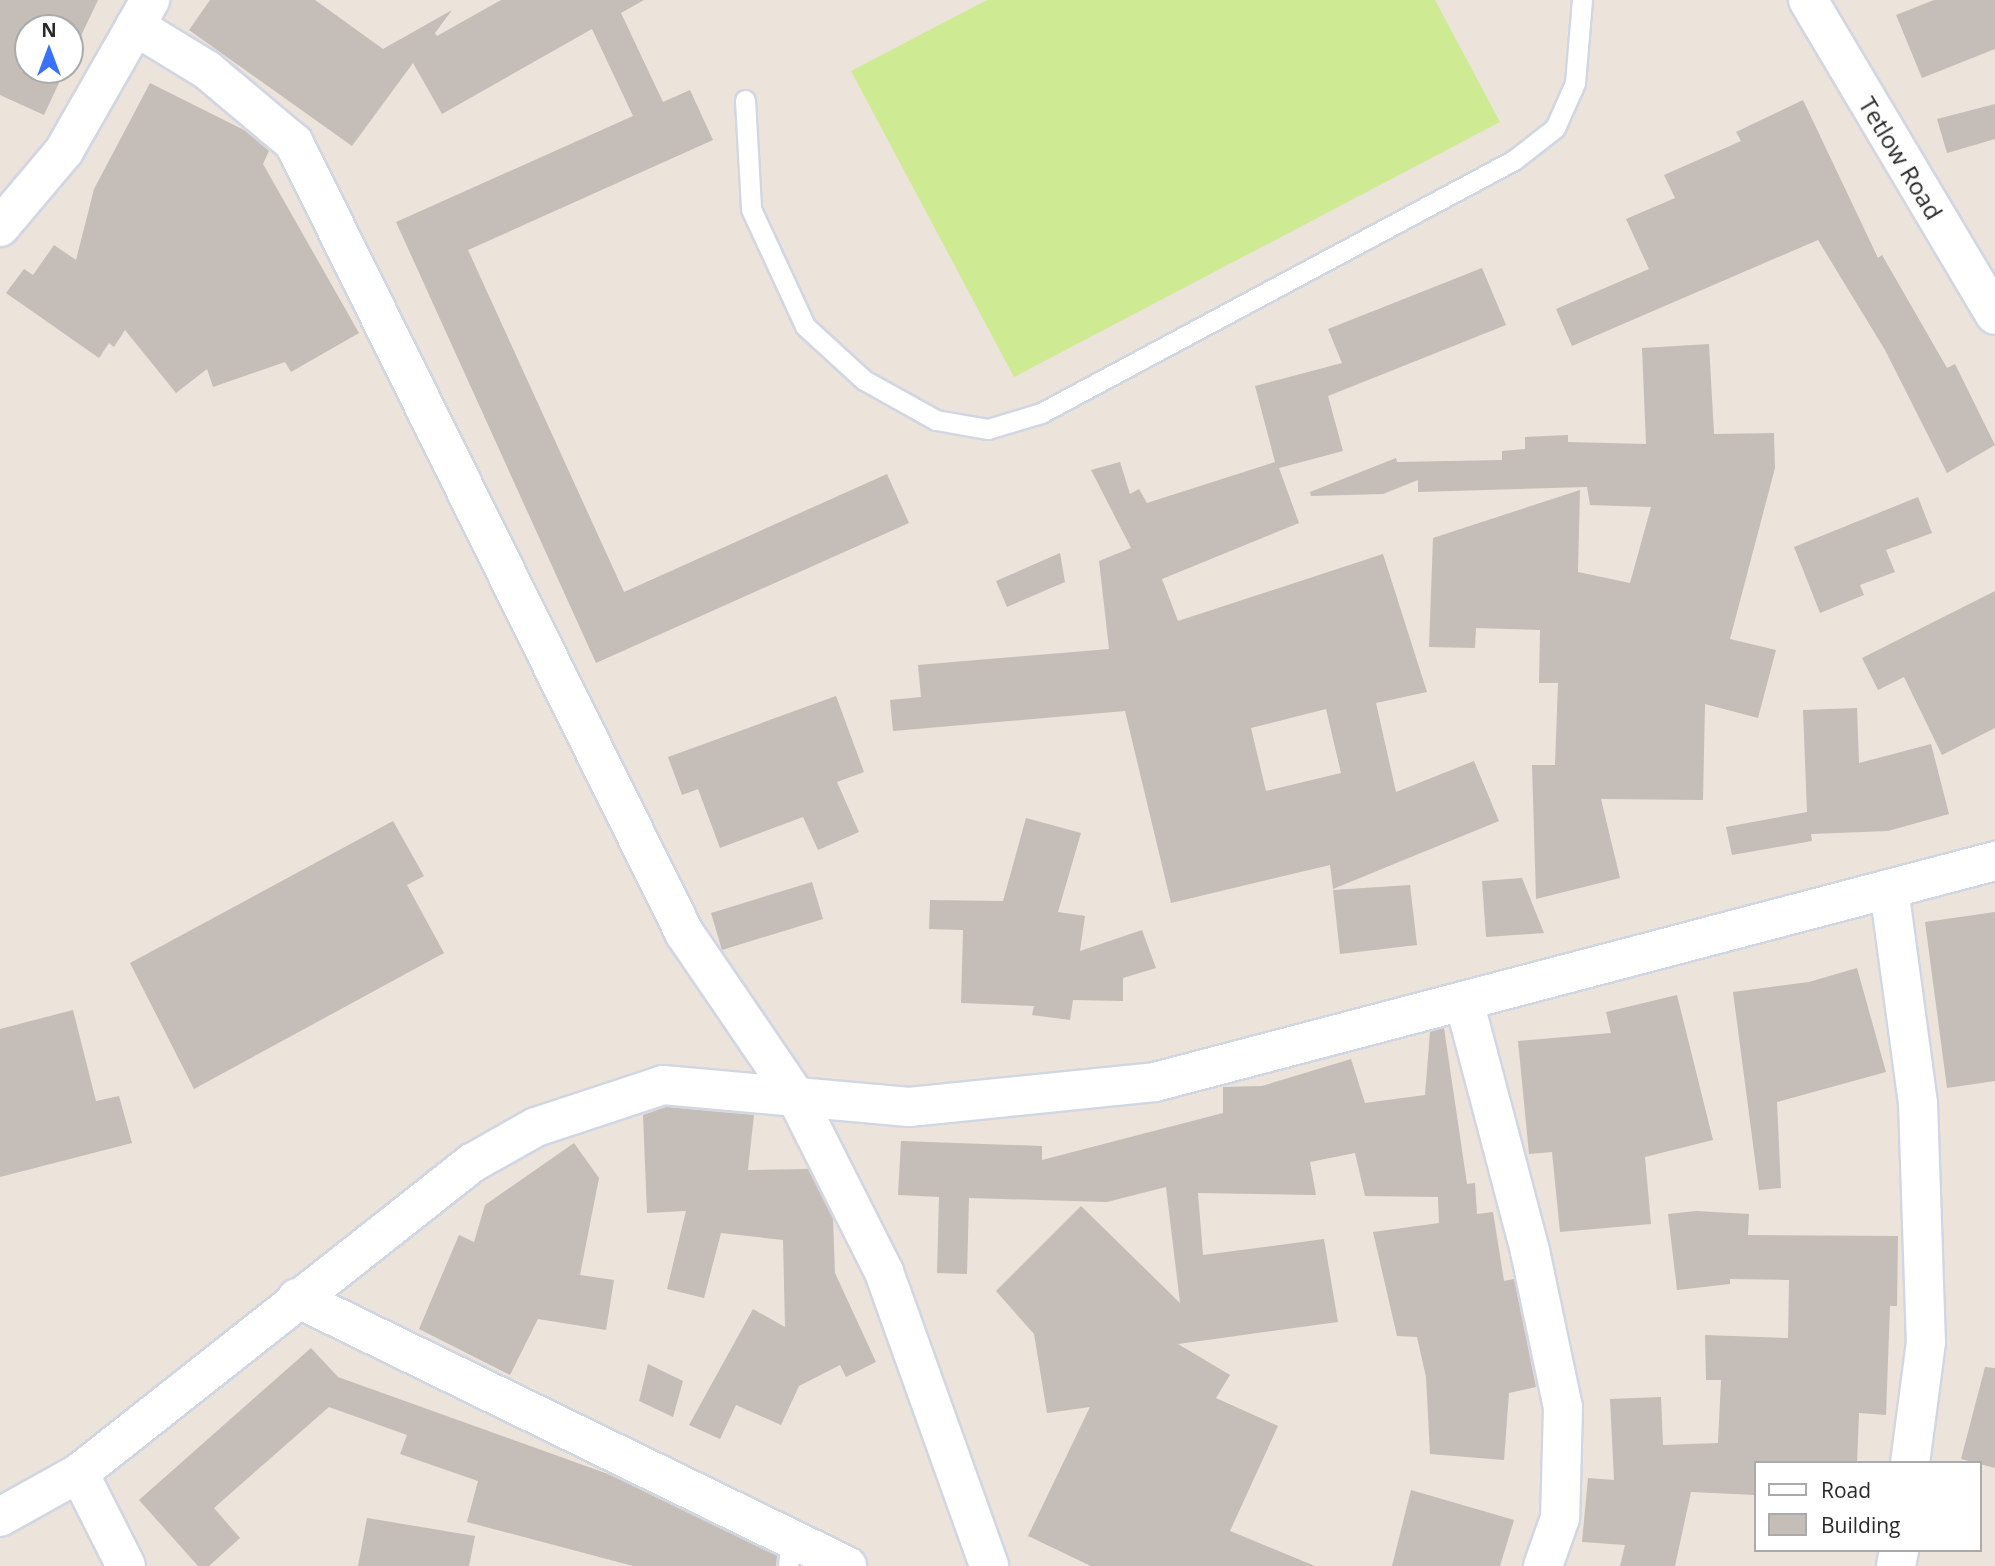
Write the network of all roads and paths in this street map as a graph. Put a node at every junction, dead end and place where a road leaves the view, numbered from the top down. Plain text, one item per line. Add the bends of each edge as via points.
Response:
1 (1582, 0) edge
2 (1808, 0) edge
3 (142, 13) edge
4 (745, 100) dead end
5 (5, 208) edge
6 (1995, 315) edge
7 (1995, 861) edge
8 (1889, 888) junction
9 (1464, 1001) junction
10 (796, 1097) junction
11 (297, 1298) junction
12 (1910, 1461) edge
13 (79, 1473) junction
14 (0, 1517) edge
15 (790, 1552) edge
16 (126, 1566) edge
17 (847, 1566) edge
18 (989, 1566) edge
19 (1543, 1566) edge

1 - 4 lane via 1576,83 1555,128 1514,160 1041,413 988,429 936,420 864,380 805,326 751,209
2 - 6 street, Tetlow Road
3 - 5 street via 64,151
3 - 10 street via 294,143 685,934
7 - 8 street
8 - 9 street
8 - 12 street via 1919,1103 1926,1342
9 - 10 street via 1155,1082 908,1107
9 - 19 street via 1530,1251 1563,1406 1560,1518
10 - 11 street via 663,1085 536,1127 472,1163
10 - 18 street via 884,1272
11 - 13 street
11 - 15 street
13 - 14 street
13 - 16 street
15 - 17 street

